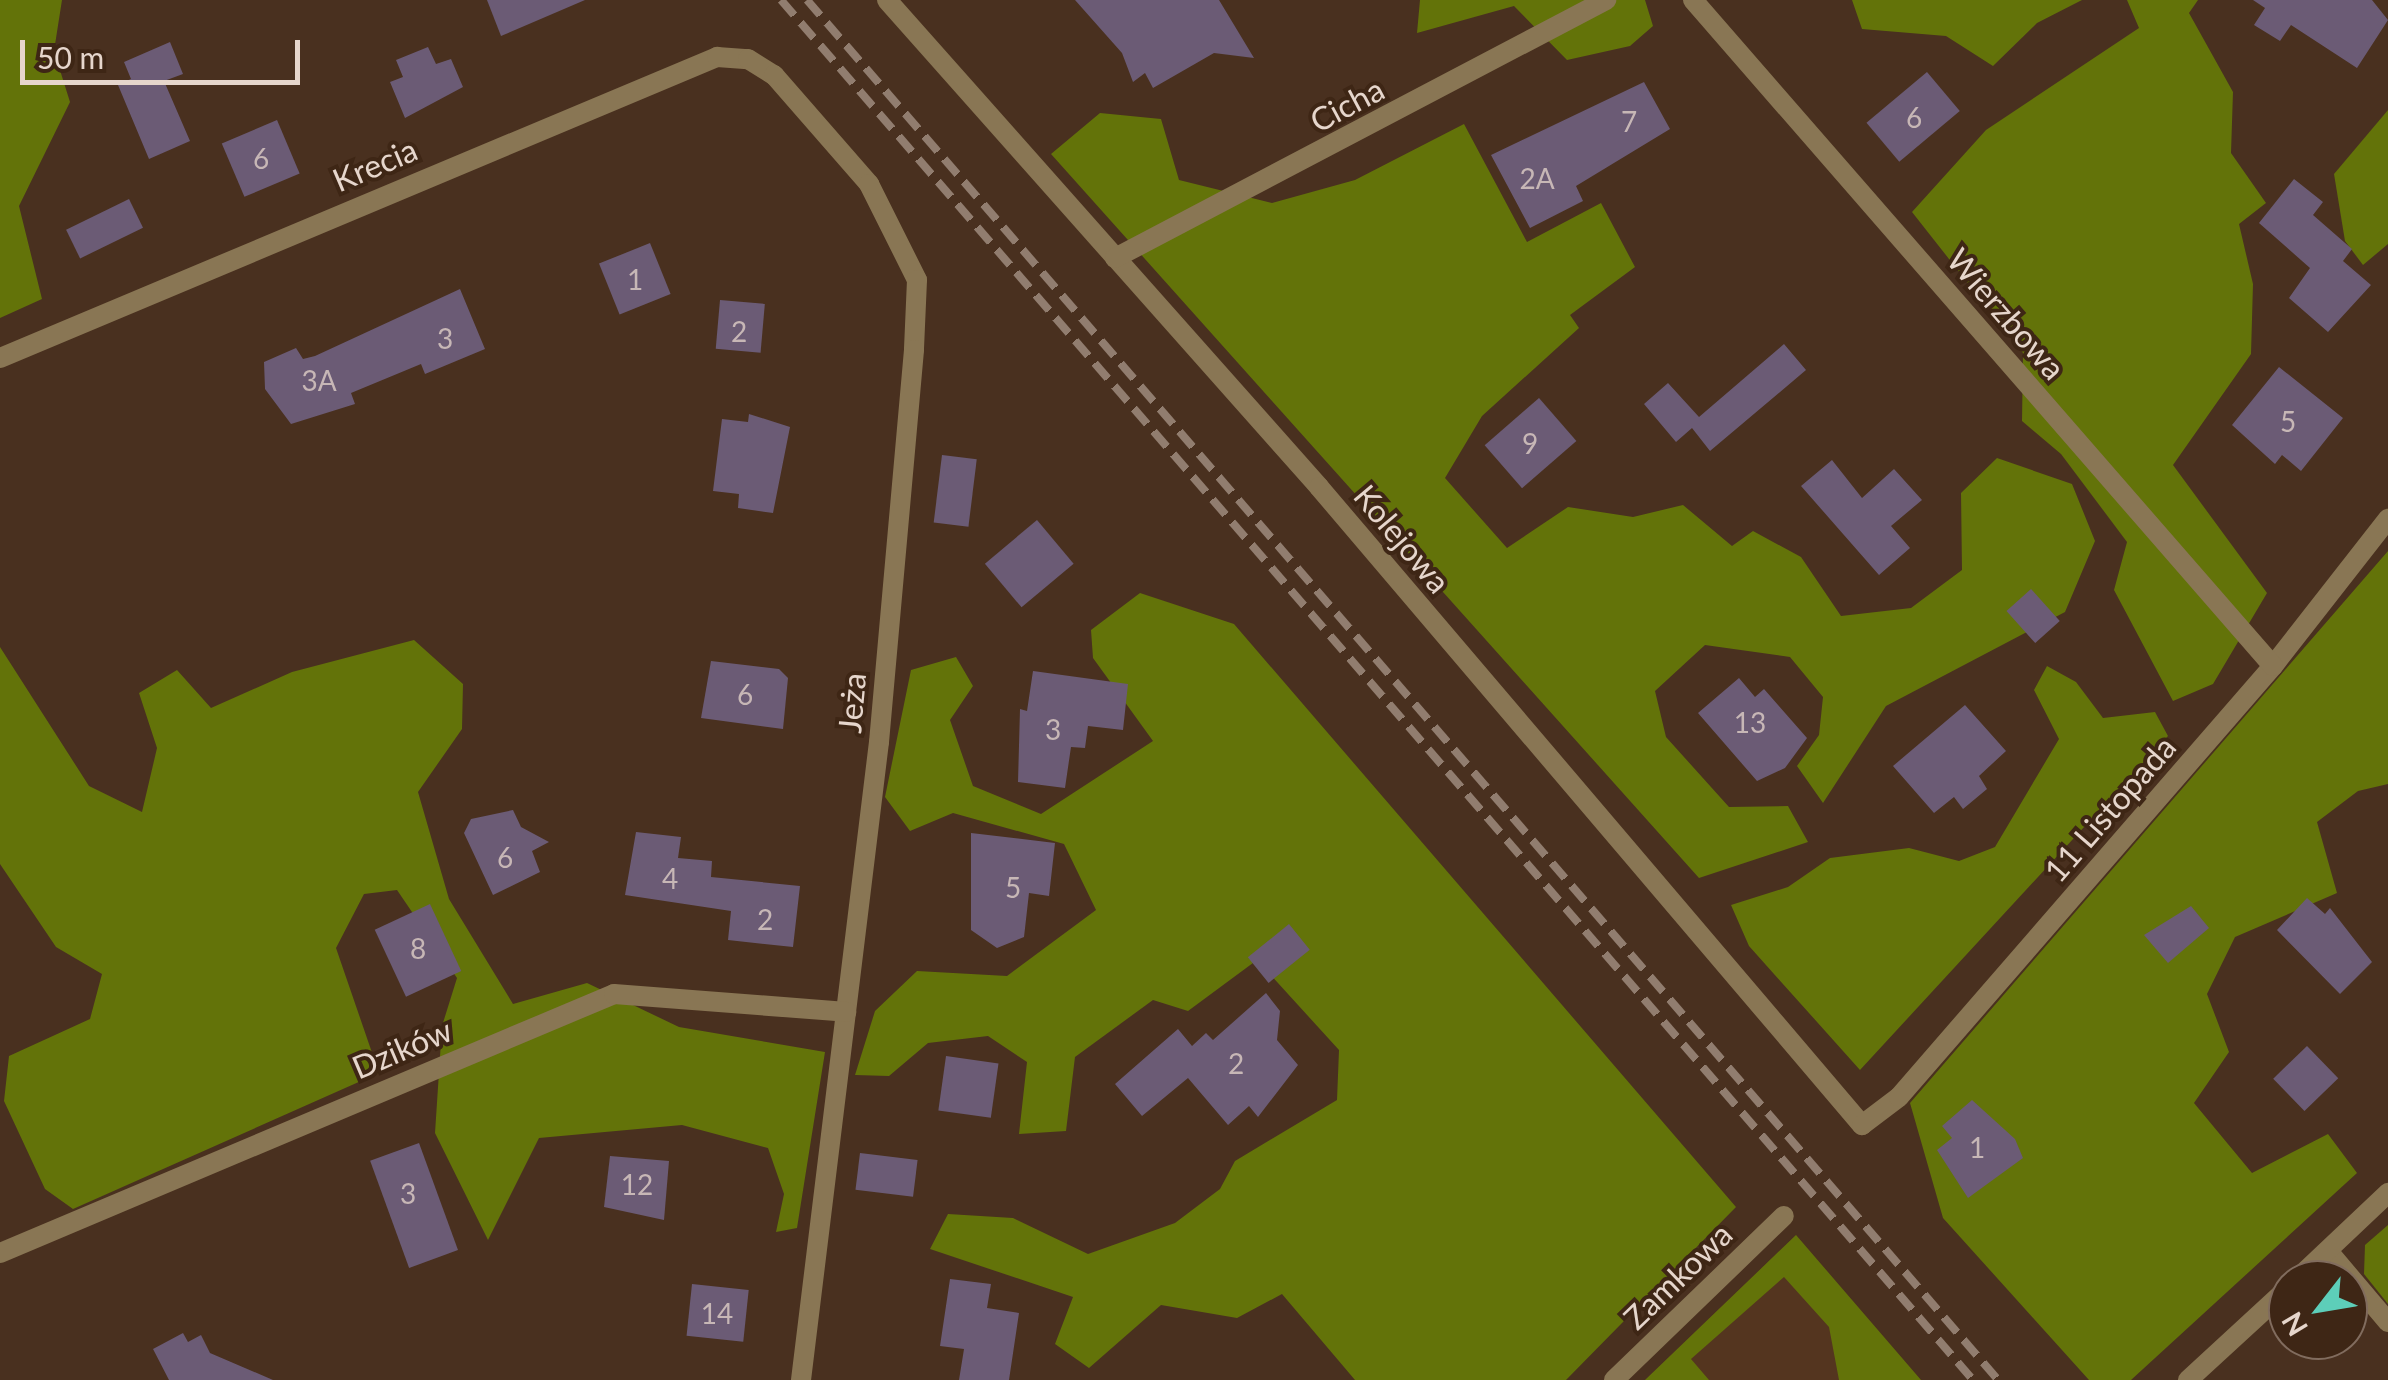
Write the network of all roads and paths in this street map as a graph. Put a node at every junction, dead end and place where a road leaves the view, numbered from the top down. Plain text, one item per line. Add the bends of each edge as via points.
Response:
1 (887, 0) edge
2 (1606, 0) edge
3 (1694, 0) edge
4 (774, 75) joint
5 (1115, 258) junction
6 (0, 358) edge
7 (2388, 519) edge
8 (2273, 666) junction
9 (846, 1012) junction
10 (1862, 1126) joint
11 (2388, 1193) edge
12 (1784, 1216) dead end
13 (2328, 1251) junction
14 (0, 1253) edge
15 (2318, 1260) edge
16 (2268, 1306) edge
17 (2388, 1322) edge
18 (801, 1380) edge
19 (1614, 1380) edge
20 (2188, 1380) edge

1 - 5 street, Kolejowa
2 - 5 street, Cicha
3 - 8 street, Wierzbowa
4 - 6 street, Krecia via 737,57 694,62
4 - 9 street, Jeża via 868,184 917,280
5 - 10 street, Kolejowa
7 - 8 street, 11 Listopada
8 - 10 street, 11 Listopada via 1899,1097
9 - 14 street, Dzików via 614,994
9 - 18 street, Jeża
11 - 13 street
12 - 19 street, Zamkowa
13 - 15 street
13 - 17 street
16 - 20 street

